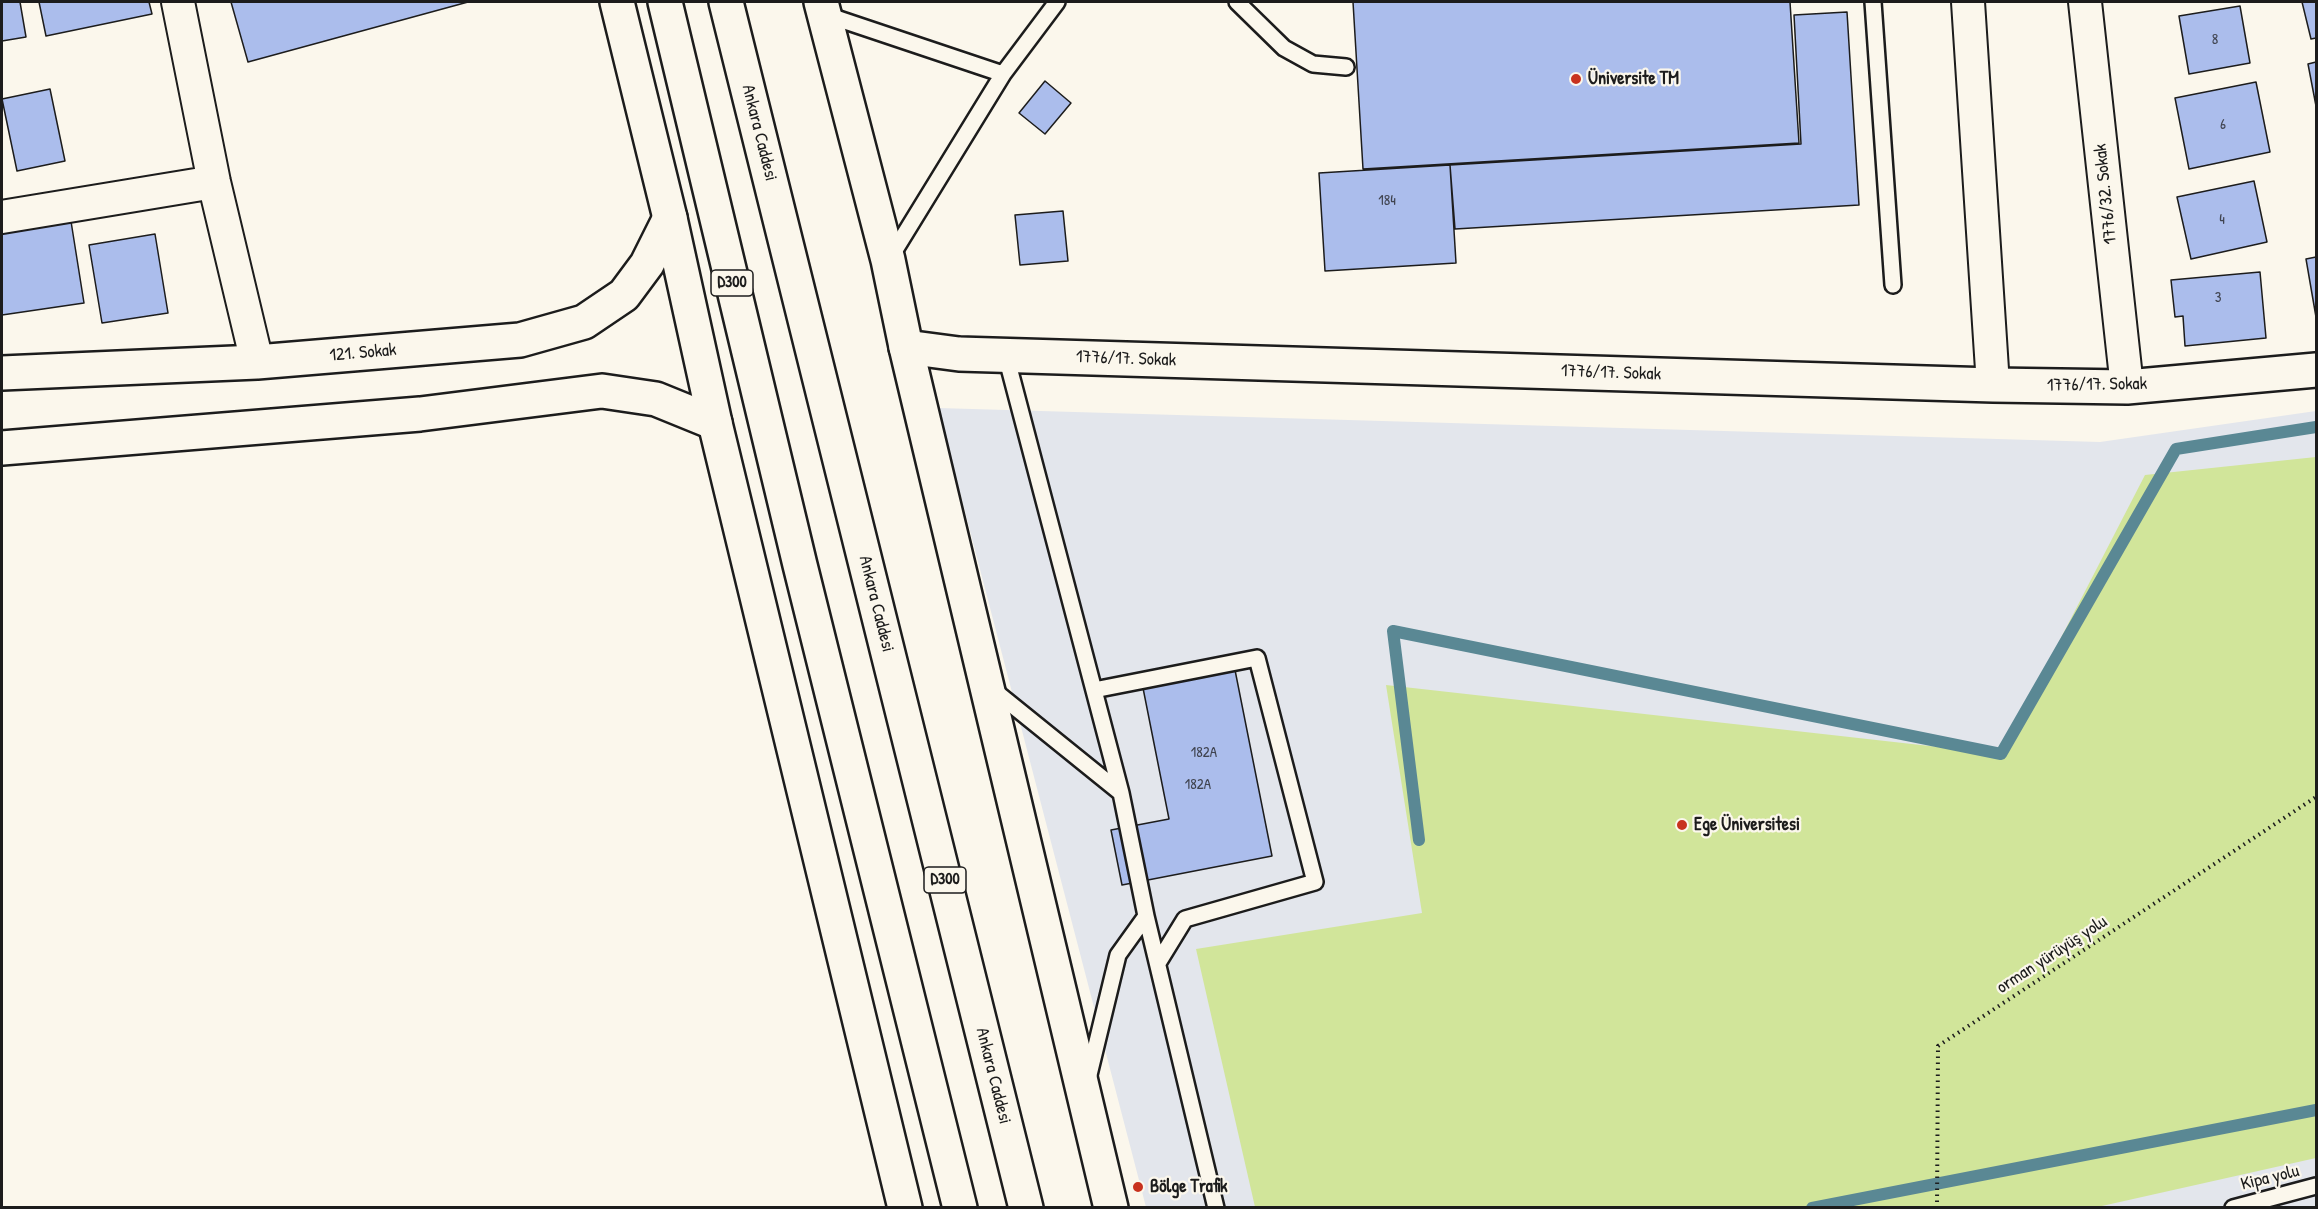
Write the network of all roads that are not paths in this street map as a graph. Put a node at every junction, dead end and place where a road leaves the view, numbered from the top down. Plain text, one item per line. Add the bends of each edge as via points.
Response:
1 (178, 2) edge
2 (617, 2) edge
3 (665, 2) edge
4 (726, 2) edge
5 (1057, 2) edge
6 (1237, 2) edge
7 (1873, 2) edge
8 (1968, 2) edge
9 (2085, 2) edge
10 (823, 8) edge
11 (1346, 67) dead end
12 (1003, 74) junction
13 (214, 182) junction
14 (2, 217) edge
15 (670, 218) junction
16 (888, 260) junction
17 (1893, 285) dead end
18 (906, 347) junction
19 (1006, 356) junction
20 (257, 362) junction
21 (2316, 370) edge
22 (2, 373) edge
23 (1993, 384) junction
24 (2127, 387) junction
25 (715, 423) junction
26 (2, 448) edge
27 (987, 685) junction
28 (1094, 690) junction
29 (1121, 793) junction
30 (1146, 916) junction
31 (1158, 963) junction
32 (1084, 1096) junction
33 (2316, 1186) edge
34 (905, 1208) edge
35 (960, 1208) edge
36 (1026, 1208) edge
37 (1111, 1208) edge
38 (1216, 1208) edge
39 (2233, 1208) edge

1 - 13 street
2 - 15 main road
3 - 35 main road, D300
4 - 36 main road, Ankara Caddesi / D300
5 - 12 lane
6 - 11 lane via 1284,48 1313,64
7 - 17 lane
8 - 23 street
9 - 24 street, 1776/32. Sokak
10 - 12 lane
10 - 16 main road
12 - 16 lane
13 - 14 street
13 - 20 street
15 - 20 main road, 121. Sokak via 647,264 624,295 584,322 520,340
15 - 25 main road
16 - 18 main road
18 - 19 main road, 1776/17. Sokak
18 - 27 main road
19 - 23 main road, 1776/17. Sokak
19 - 28 lane
20 - 22 main road, 121. Sokak
21 - 24 main road, 1776/17. Sokak
23 - 24 main road, 1776/17. Sokak
25 - 26 main road via 656,399 602,391 420,414
25 - 34 main road
27 - 29 lane
27 - 32 main road
28 - 29 lane
28 - 31 lane via 1257,658 1315,882 1185,919
29 - 30 lane
30 - 31 lane
30 - 32 lane via 1118,955
31 - 38 lane
32 - 37 main road
33 - 39 lane, Kipa yolu

